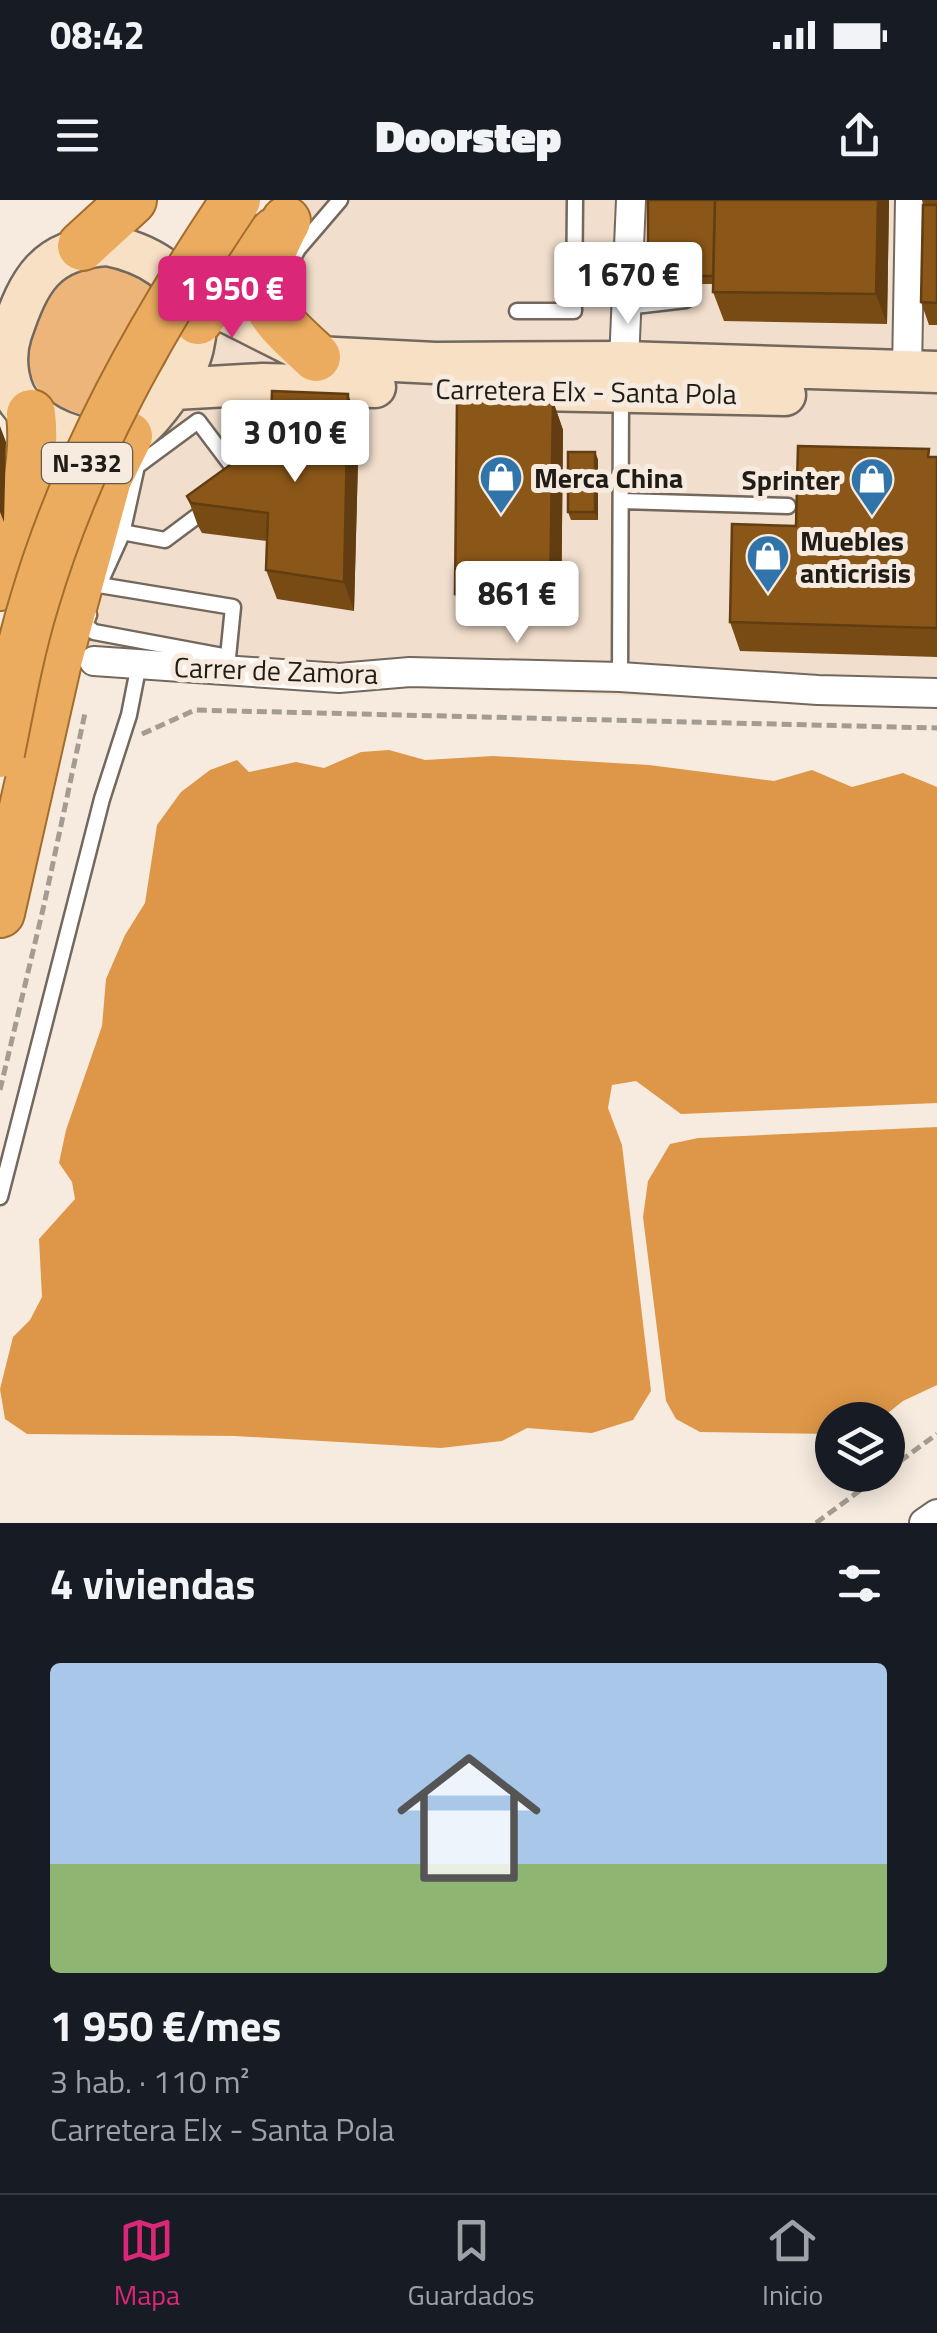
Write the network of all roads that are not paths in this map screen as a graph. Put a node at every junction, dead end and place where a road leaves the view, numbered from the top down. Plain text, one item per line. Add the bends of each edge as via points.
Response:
1 (132, 200) edge
2 (236, 200) edge
3 (340, 200) edge
4 (576, 200) edge
5 (910, 200) edge
6 (637, 204) edge
7 (295, 210) edge
8 (684, 244) edge
9 (82, 246) junction
10 (17, 284) edge
11 (266, 303) junction
12 (197, 305) junction
13 (626, 306) junction
14 (517, 311) dead end
15 (316, 357) junction
16 (622, 378) junction
17 (927, 380) edge
18 (263, 384) junction
19 (174, 388) junction
20 (17, 404) edge
21 (128, 436) junction
22 (232, 490) junction
23 (622, 502) junction
24 (788, 506) dead end
25 (109, 528) junction
26 (7, 552) edge
27 (86, 604) junction
28 (94, 662) road end
29 (139, 664) junction
30 (620, 677) junction
31 (937, 693) edge
32 (0, 753) edge
33 (0, 913) edge
34 (0, 1197) edge
35 (937, 1514) edge
36 (924, 1523) edge

1 - 9 highway
2 - 32 highway, N-332, bridge via 117,393 65,513 34,603
3 - 11 lane via 298,249 278,294
4 - 14 lane via 574,312
5 - 17 street
6 - 13 street
7 - 11 highway via 270,252 262,282
7 - 12 highway
8 - 13 lane via 686,300
9 - 10 main road
9 - 12 main road via 107,245 154,260
10 - 20 main road via 7,374
11 - 15 highway
12 - 15 main road, Carretera Elx - Santa Pola
12 - 19 main road via 190,360
13 - 16 street
15 - 16 main road, Carretera Elx - Santa Pola
16 - 17 main road, Carretera Elx - Santa Pola
16 - 18 main road, Carretera Elx - Santa Pola
16 - 23 lane
18 - 19 main road, Carretera Elx - Santa Pola
18 - 22 lane via 258,447
19 - 21 main road
20 - 21 main road via 73,436
20 - 26 highway via 34,439
21 - 25 highway via 114,461
22 - 25 lane via 165,540
22 - 25 lane via 198,421 137,466
23 - 24 lane
23 - 30 lane
25 - 26 highway via 34,531
25 - 27 highway
27 - 27 lane via 232,607 228,657 94,632
27 - 33 highway via 56,666
28 - 29 street, Carrer de Zamora
29 - 30 street, Carrer de Zamora via 339,678 410,672
29 - 34 lane
30 - 31 street, Carrer de Zamora
35 - 36 street

